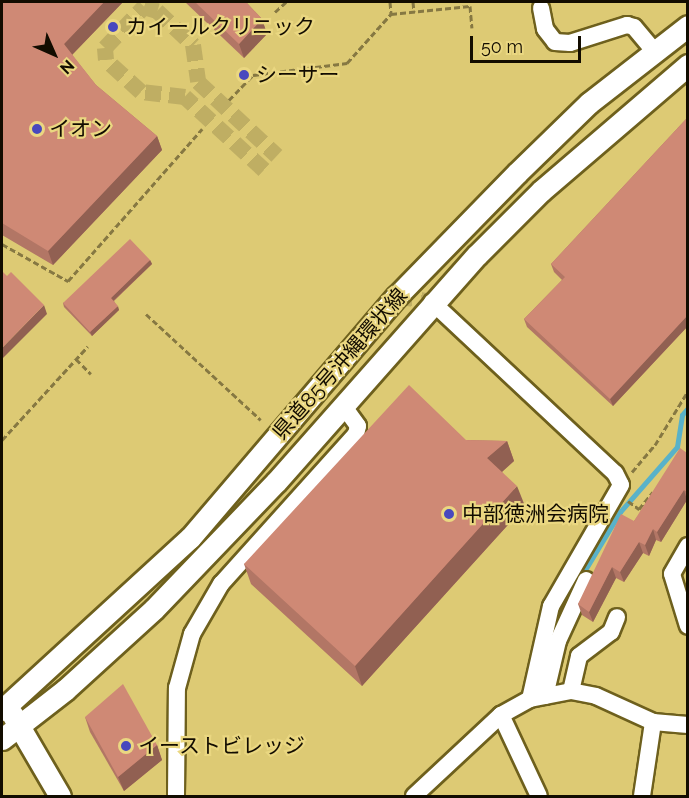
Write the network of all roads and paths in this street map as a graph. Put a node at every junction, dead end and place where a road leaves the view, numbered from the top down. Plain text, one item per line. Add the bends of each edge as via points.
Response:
1 (286, 2) edge
2 (390, 2) edge
3 (413, 2) edge
4 (541, 8) dead end
5 (275, 12) dead end
6 (414, 12) junction
7 (391, 14) junction
8 (687, 26) edge
9 (472, 28) dead end
10 (654, 51) junction
11 (687, 65) edge
12 (229, 100) dead end
13 (202, 129) dead end
14 (2, 244) edge
15 (432, 302) junction
16 (146, 314) dead end
17 (88, 346) dead end
18 (76, 359) junction
19 (91, 374) dead end
20 (687, 391) edge
21 (343, 405) junction
22 (261, 420) dead end
23 (2, 440) edge
24 (659, 484) edge
25 (621, 485) junction
26 (637, 507) dead end
27 (687, 546) edge
28 (586, 580) dead end
29 (682, 592) edge
30 (617, 617) dead end
31 (687, 626) edge
32 (571, 691) junction
33 (538, 698) junction
34 (3, 704) edge
35 (501, 715) junction
36 (653, 722) junction
37 (687, 725) edge
38 (19, 726) junction
39 (2, 740) edge
40 (60, 796) edge
41 (176, 796) edge
42 (414, 796) edge
43 (539, 796) edge
44 (642, 796) edge

1 - 5 path
2 - 7 path
3 - 6 path
4 - 10 street via 545,29 555,42 570,43 627,25 634,27
6 - 7 path
6 - 9 path via 470,6
7 - 12 path via 347,63 253,75
8 - 10 main road, 県道85号沖縄環状線
10 - 34 main road, 県道85号沖縄環状線 via 589,103 446,244 190,538
11 - 15 main road, 県道85号沖縄環状線 via 541,191
13 - 14 path via 68,281
15 - 21 main road, 県道85号沖縄環状線
15 - 25 street via 615,474
16 - 22 path
17 - 18 path
18 - 19 path
18 - 23 path
20 - 25 path via 654,446
21 - 38 main road, 県道85号沖縄環状線 via 269,490 154,609
21 - 41 street via 358,426 356,434 221,584 192,634 177,688
24 - 26 path
25 - 33 street via 551,606
27 - 29 street via 672,574
28 - 33 street
29 - 31 street
30 - 32 street via 611,632 579,656
32 - 33 street
32 - 36 street via 596,696
33 - 35 street
34 - 38 main road
35 - 42 street
35 - 43 street
36 - 37 street
36 - 44 street
38 - 39 main road, 県道85号沖縄環状線
38 - 40 main road

